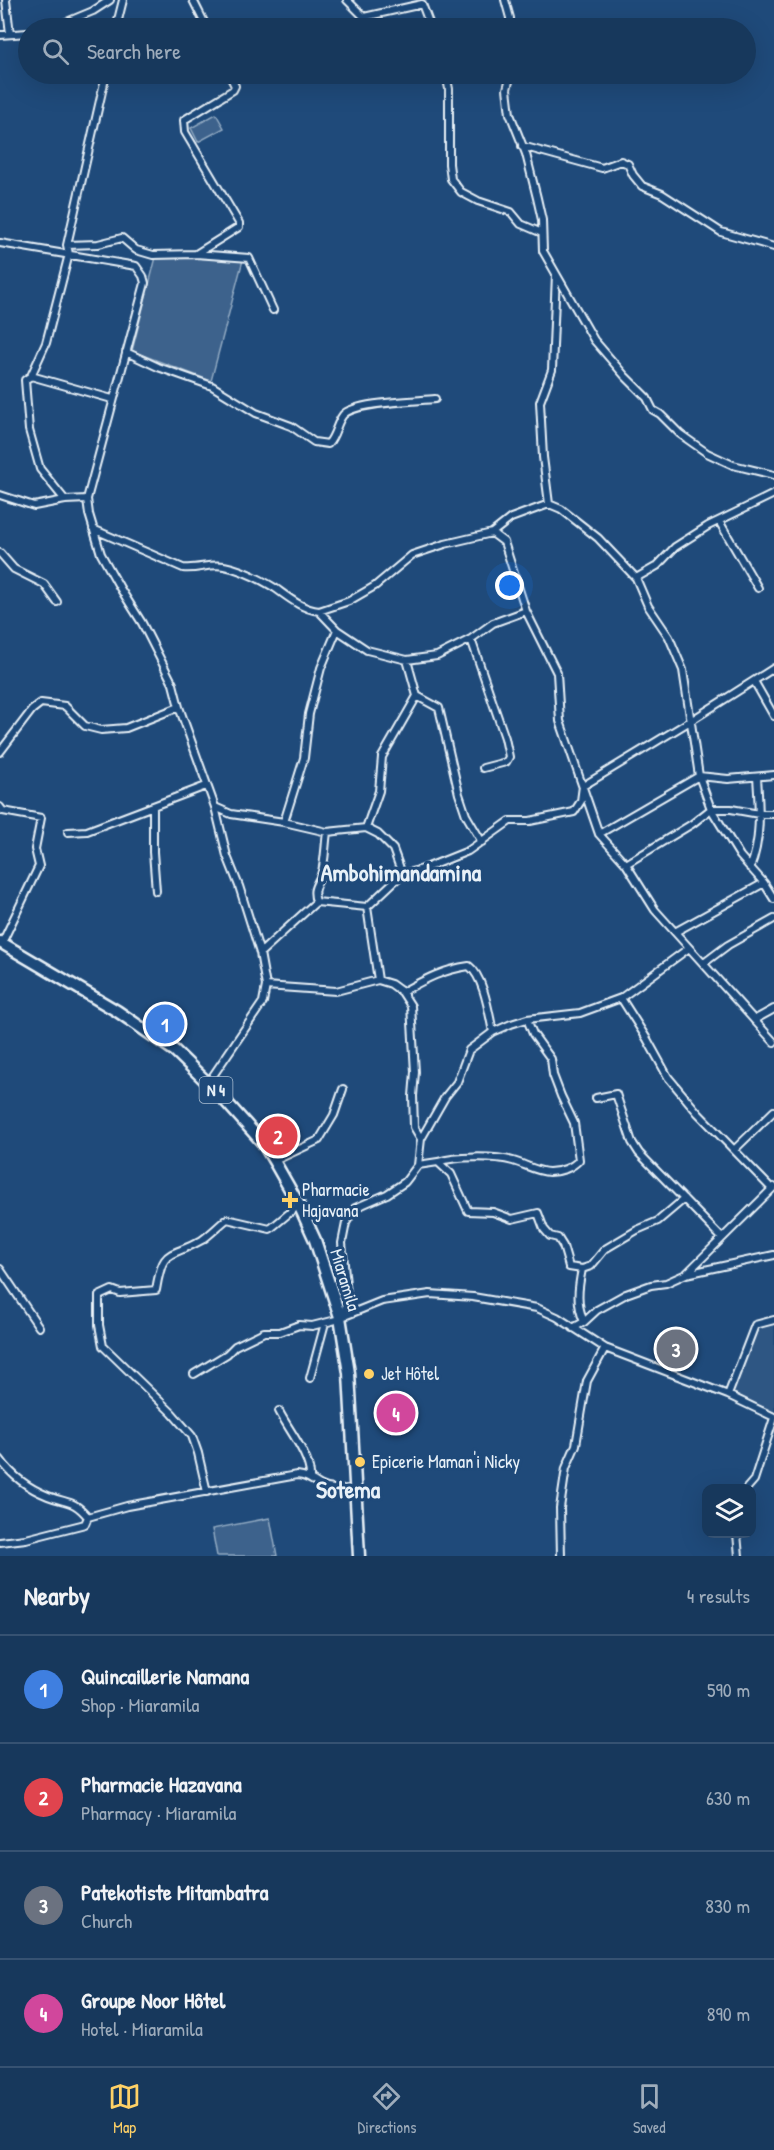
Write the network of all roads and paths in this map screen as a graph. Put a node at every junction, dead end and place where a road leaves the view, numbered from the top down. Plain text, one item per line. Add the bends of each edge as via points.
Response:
1 (6, 0) edge
2 (110, 0) edge
3 (123, 0) edge
4 (193, 0) edge
5 (347, 0) edge
6 (506, 0) edge
7 (76, 18) edge
8 (118, 18) edge
9 (202, 18) edge
10 (427, 18) edge
11 (510, 18) edge
12 (0, 34) edge
13 (10, 34) junction
14 (18, 34) edge
15 (104, 84) edge
16 (235, 84) edge
17 (448, 84) edge
18 (508, 84) edge
19 (522, 146) junction
20 (542, 233) junction
21 (0, 243) edge
22 (68, 246) junction
23 (774, 247) edge
24 (69, 254) junction
25 (196, 254) junction
26 (556, 273) junction
27 (273, 310) dead end
28 (126, 352) junction
29 (31, 376) junction
30 (112, 399) junction
31 (435, 399) dead end
32 (774, 475) edge
33 (774, 494) edge
34 (0, 495) edge
35 (87, 499) junction
36 (65, 500) junction
37 (549, 504) junction
38 (719, 521) junction
39 (93, 529) junction
40 (492, 533) junction
41 (0, 553) edge
42 (636, 578) junction
43 (758, 588) dead end
44 (57, 602) dead end
45 (319, 611) junction
46 (526, 611) junction
47 (337, 630) junction
48 (471, 639) junction
49 (407, 660) junction
50 (774, 668) edge
51 (754, 681) junction
52 (417, 696) junction
53 (179, 707) junction
54 (774, 716) edge
55 (692, 720) junction
56 (0, 752) edge
57 (483, 768) dead end
58 (774, 775) edge
59 (699, 776) junction
60 (757, 777) junction
61 (206, 786) junction
62 (582, 786) junction
63 (0, 807) edge
64 (153, 807) junction
65 (215, 807) junction
66 (711, 809) junction
67 (759, 814) junction
68 (774, 814) edge
69 (284, 822) junction
70 (366, 828) junction
71 (69, 832) dead end
72 (327, 832) junction
73 (599, 834) junction
74 (482, 842) junction
75 (626, 864) junction
76 (750, 867) junction
77 (402, 874) junction
78 (764, 883) junction
79 (156, 891) dead end
80 (774, 899) edge
81 (316, 902) junction
82 (367, 907) junction
83 (774, 919) edge
84 (675, 932) junction
85 (1, 943) edge
86 (689, 948) junction
87 (260, 953) junction
88 (704, 963) junction
89 (378, 980) junction
90 (266, 986) junction
91 (402, 992) junction
92 (621, 998) junction
93 (774, 1009) edge
94 (527, 1019) junction
95 (754, 1020) junction
96 (493, 1032) junction
97 (774, 1042) edge
98 (208, 1083) junction
99 (343, 1089) dead end
100 (596, 1098) dead end
101 (774, 1111) edge
102 (421, 1138) junction
103 (734, 1150) junction
104 (274, 1161) junction
105 (438, 1162) junction
106 (418, 1164) junction
107 (773, 1188) edge
108 (684, 1199) junction
109 (299, 1205) junction
110 (722, 1238) junction
111 (774, 1255) edge
112 (0, 1269) edge
113 (582, 1269) junction
114 (686, 1274) junction
115 (341, 1317) junction
116 (774, 1320) edge
117 (584, 1322) junction
118 (324, 1323) junction
119 (39, 1327) dead end
120 (573, 1328) junction
121 (605, 1348) junction
122 (194, 1374) dead end
123 (310, 1378) dead end
124 (728, 1395) junction
125 (279, 1411) dead end
126 (774, 1418) edge
127 (0, 1459) edge
128 (310, 1477) junction
129 (750, 1484) edge
130 (355, 1489) junction
131 (207, 1492) junction
132 (88, 1517) junction
133 (738, 1538) edge
134 (0, 1542) edge
135 (359, 1556) edge
136 (561, 1556) edge
137 (740, 1556) edge

1 - 13 street
2 - 7 street
3 - 8 street
4 - 9 street
5 - 10 street via 364,17 422,3
6 - 11 street
12 - 13 street
13 - 14 street
15 - 22 street
16 - 25 street via 233,90 184,120 184,132 239,223 239,227
17 - 20 street via 451,179 461,192 511,212 521,224
18 - 19 street via 510,114
19 - 20 street
19 - 23 street via 602,168 621,161 628,164 642,186 662,194 721,232
20 - 26 street via 543,251
21 - 24 street
22 - 24 street
22 - 25 street via 122,238 136,250 153,255
24 - 28 street via 140,270 145,283
24 - 29 street via 46,343
25 - 27 street via 249,258
26 - 32 street via 594,340 641,390 653,410 707,453 733,465
26 - 37 street via 552,370 540,402
28 - 30 street
28 - 31 street via 196,379 319,444 328,444 350,410
29 - 30 street
29 - 36 street via 25,380 29,430 40,469
30 - 35 street
33 - 38 street
34 - 36 street via 34,506
35 - 36 street
35 - 39 street
37 - 40 street via 511,518
37 - 42 street via 598,538
38 - 42 street via 675,547 657,566
38 - 43 street
39 - 45 street via 183,568 223,565 272,587 307,610
39 - 53 street via 101,554 173,684
40 - 45 street via 412,555 375,586 349,601
40 - 46 street via 504,542
41 - 44 street via 14,569 44,584
42 - 55 street via 682,670
45 - 47 street
46 - 48 street via 493,623
46 - 62 street via 557,673 560,721
47 - 49 street via 367,650
47 - 69 street via 321,668 309,714 304,758
48 - 49 street via 437,656
48 - 57 street via 509,758
49 - 52 street
50 - 51 street
51 - 54 street
51 - 55 street
52 - 70 street via 382,758 379,791
52 - 74 street via 439,708 459,794
53 - 56 street via 126,728 101,730 85,726 65,706 41,703
53 - 61 street
55 - 59 street
55 - 62 street
58 - 60 street
59 - 60 street
59 - 66 street
59 - 73 street
60 - 67 street
61 - 64 street
61 - 65 street
62 - 73 street
62 - 74 street via 581,801 574,812 530,822 510,821
63 - 85 street via 3,811 41,818 35,849 39,866
64 - 71 street via 87,831
64 - 79 street
65 - 69 street via 231,814
65 - 87 street
66 - 67 street
66 - 75 street
66 - 76 street
67 - 68 street
67 - 76 street
69 - 72 street
70 - 72 street
70 - 77 street via 393,849
72 - 81 street via 321,876 314,894
73 - 75 street
74 - 77 street via 423,869
75 - 84 street via 655,910
76 - 78 street
77 - 82 street
78 - 80 street
78 - 84 street
81 - 82 street
81 - 87 street
82 - 89 street
83 - 88 street
84 - 86 street
85 - 98 main road, Miaramila / N 4 via 117,1011 175,1052
86 - 88 street
86 - 92 street
87 - 90 street
88 - 95 street
89 - 90 street via 336,991
89 - 91 street
90 - 98 street via 262,1002
91 - 96 street via 434,974 470,966 476,970
91 - 102 street via 411,1006 414,1127
92 - 94 street via 580,1013
92 - 103 street via 668,1077
93 - 95 street
94 - 96 street
94 - 105 street via 532,1034 551,1059 573,1123 579,1160 573,1167 549,1172 494,1158 451,1158
95 - 97 street
96 - 102 street via 469,1050 457,1082
98 - 104 main road, Miaramila / N 4 via 263,1143
99 - 104 street via 319,1140
100 - 108 street via 616,1094 639,1153
101 - 103 street
102 - 106 street
103 - 107 street
104 - 109 main road, Miaramila / N 4
105 - 106 street
105 - 113 street via 452,1174 468,1211 493,1212 512,1219 538,1212 544,1229 564,1246 569,1267
106 - 115 street via 405,1182 355,1208 346,1223 342,1243 347,1295
107 - 110 street
108 - 110 street
108 - 113 street via 658,1221 605,1249 591,1266
109 - 115 main road, Miaramila / N 4 via 321,1253
109 - 131 street via 270,1229 227,1219 202,1239 171,1253 159,1268 156,1290 112,1290 99,1296 103,1346 192,1436
110 - 114 street
111 - 114 street
112 - 119 street
113 - 117 street via 577,1306
114 - 117 street via 626,1294
115 - 118 street
115 - 120 street via 382,1301 430,1294 537,1308
115 - 130 main road, Miaramila / N 4 via 349,1372
116 - 124 street via 755,1324
117 - 120 street
118 - 122 street via 264,1332
118 - 123 street
120 - 121 street
121 - 124 street
121 - 136 street via 586,1381 576,1445 566,1468 560,1508
124 - 126 street
125 - 128 street
126 - 129 street
127 - 132 street via 17,1480 47,1496 78,1505
128 - 130 street via 332,1489
128 - 131 street via 297,1474
130 - 135 main road, Miaramila / N 4
131 - 132 street
132 - 134 street via 85,1524
133 - 137 street

